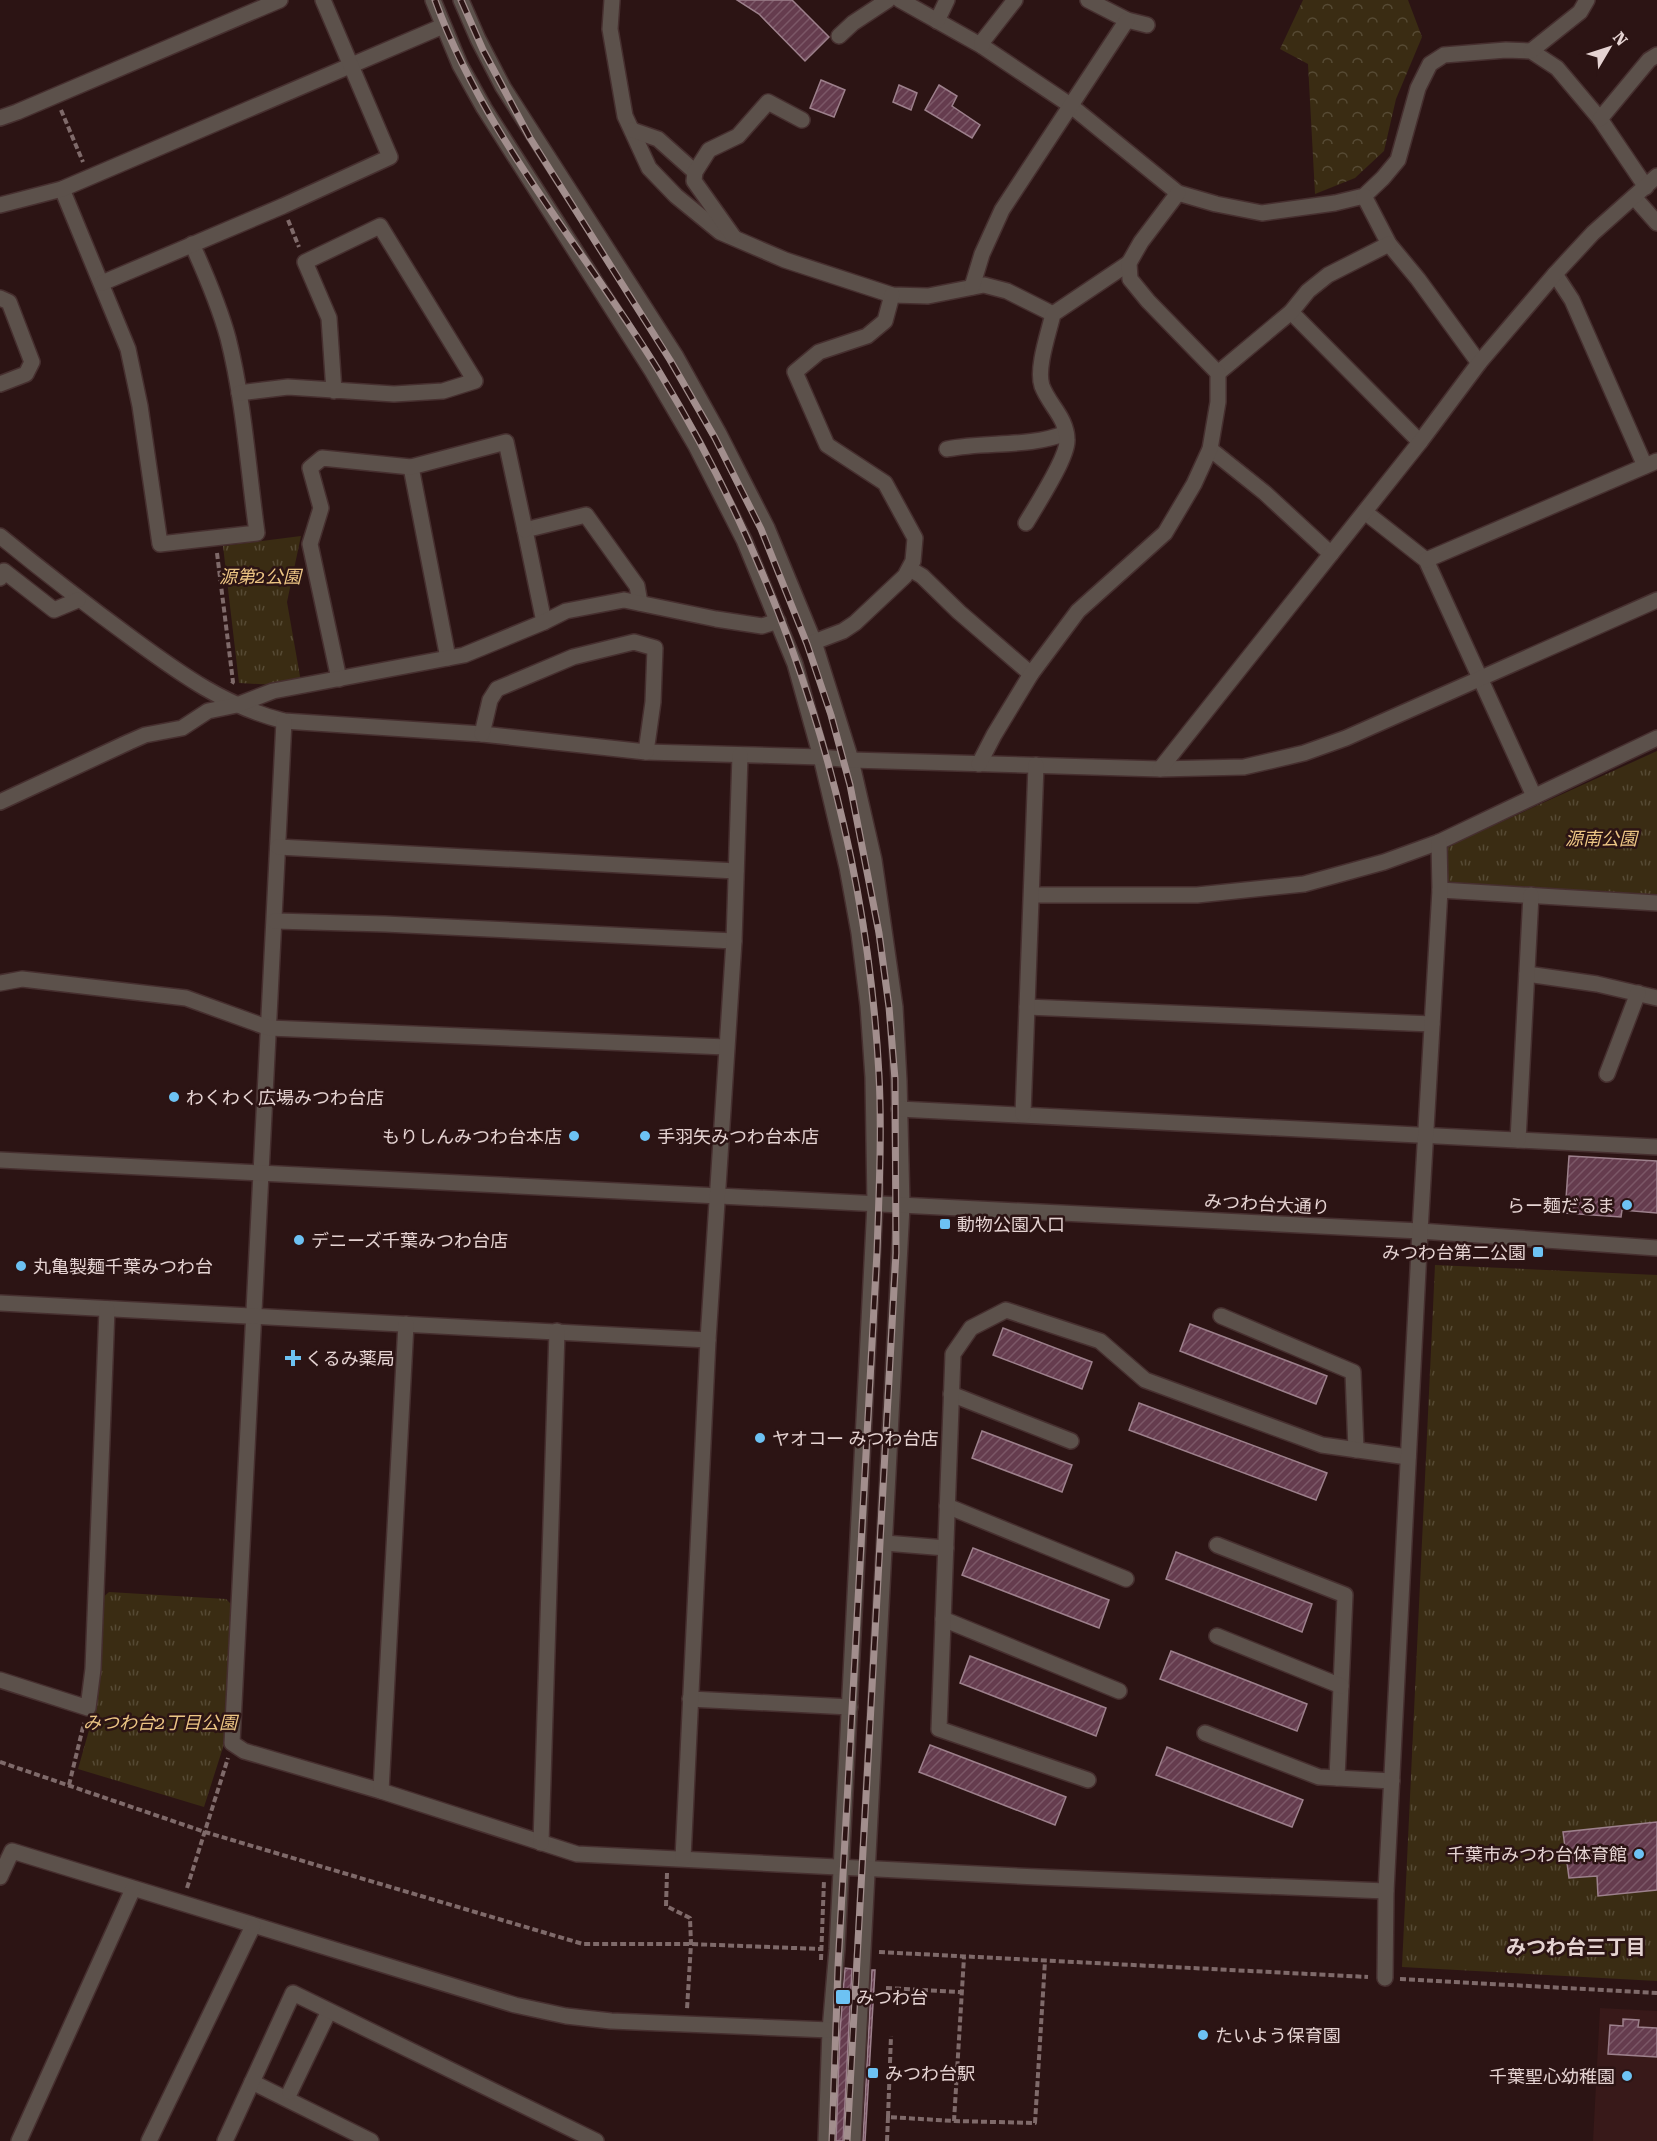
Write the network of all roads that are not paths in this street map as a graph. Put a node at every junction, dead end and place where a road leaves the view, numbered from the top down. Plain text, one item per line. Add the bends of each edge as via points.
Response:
1 (280, 0) edge
2 (322, 0) edge
3 (433, 0) edge
4 (461, 0) edge
5 (612, 0) edge
6 (888, 0) edge
7 (900, 0) edge
8 (946, 0) edge
9 (1015, 0) edge
10 (1088, 0) edge
11 (1587, 0) edge
12 (1127, 20) junction
13 (937, 21) junction
14 (1147, 24) dead end
15 (443, 26) junction
16 (840, 36) dead end
17 (982, 46) junction
18 (1531, 51) junction
19 (1657, 55) edge
20 (352, 65) junction
21 (1070, 105) junction
22 (0, 118) edge
23 (1599, 119) junction
24 (802, 120) dead end
25 (632, 130) junction
26 (695, 172) junction
27 (1646, 187) edge
28 (62, 189) junction
29 (1178, 193) junction
30 (1364, 195) junction
31 (0, 205) edge
32 (1657, 223) edge
33 (734, 238) junction
34 (192, 244) junction
35 (1389, 244) junction
36 (1129, 263) junction
37 (1555, 274) junction
38 (102, 283) junction
39 (972, 287) junction
40 (892, 295) junction
41 (0, 298) edge
42 (1291, 312) junction
43 (1053, 314) junction
44 (1479, 363) junction
45 (1218, 373) junction
46 (0, 384) edge
47 (334, 391) junction
48 (238, 393) junction
49 (1066, 433) junction
50 (1420, 442) junction
51 (947, 449) dead end
52 (1210, 449) junction
53 (1651, 464) edge
54 (411, 467) junction
55 (1365, 512) junction
56 (1026, 523) dead end
57 (525, 530) junction
58 (0, 536) edge
59 (1331, 554) junction
60 (1426, 560) junction
61 (910, 569) junction
62 (0, 578) edge
63 (78, 600) junction
64 (1657, 600) edge
65 (640, 603) junction
66 (778, 621) junction
67 (544, 622) junction
68 (814, 642) junction
69 (448, 658) junction
70 (1031, 674) junction
71 (339, 678) junction
72 (1479, 679) junction
73 (231, 702) junction
74 (284, 721) junction
75 (482, 734) junction
76 (1657, 738) edge
77 (646, 752) junction
78 (740, 755) junction
79 (821, 757) junction
80 (851, 760) junction
81 (979, 764) junction
82 (1036, 765) junction
83 (1160, 769) junction
84 (1534, 796) junction
85 (0, 802) edge
86 (1439, 842) junction
87 (278, 847) junction
88 (736, 871) junction
89 (1440, 890) junction
90 (1032, 895) junction
91 (1531, 895) junction
92 (1657, 903) edge
93 (275, 921) junction
94 (734, 941) junction
95 (1527, 974) junction
96 (0, 983) edge
97 (1638, 993) junction
98 (1657, 998) edge
99 (1028, 1007) junction
100 (1432, 1024) junction
101 (269, 1028) junction
102 (726, 1047) junction
103 (1607, 1074) dead end
104 (899, 1109) junction
105 (1023, 1114) junction
106 (1425, 1136) junction
107 (1518, 1140) junction
108 (1657, 1147) edge
109 (0, 1160) edge
110 (263, 1174) junction
111 (716, 1197) junction
112 (875, 1204) junction
113 (902, 1206) junction
114 (1420, 1231) junction
115 (1657, 1248) edge
116 (0, 1303) edge
117 (107, 1309) junction
118 (255, 1315) junction
119 (1221, 1316) dead end
120 (406, 1324) junction
121 (557, 1331) junction
122 (708, 1340) junction
123 (951, 1394) junction
124 (1071, 1441) dead end
125 (1356, 1450) junction
126 (1408, 1457) junction
127 (947, 1506) junction
128 (885, 1543) junction
129 (1217, 1545) dead end
130 (946, 1548) junction
131 (1126, 1579) dead end
132 (943, 1619) junction
133 (1217, 1636) dead end
134 (0, 1680) edge
135 (1341, 1686) junction
136 (1119, 1691) dead end
137 (690, 1700) junction
138 (850, 1707) junction
139 (1205, 1733) dead end
140 (1337, 1778) junction
141 (1088, 1780) dead end
142 (1392, 1781) junction
143 (381, 1791) junction
144 (541, 1843) junction
145 (6, 1849) edge
146 (675, 1858) junction
147 (841, 1866) junction
148 (866, 1867) junction
149 (0, 1877) edge
150 (133, 1889) junction
151 (1386, 1891) junction
152 (254, 1926) junction
153 (1385, 1978) road end
154 (329, 2011) junction
155 (830, 2030) junction
156 (252, 2082) junction
157 (290, 2092) dead end
158 (19, 2141) edge
159 (149, 2141) edge
160 (225, 2141) edge
161 (371, 2141) edge
162 (596, 2141) edge
163 (826, 2141) edge
164 (853, 2141) edge

1 - 22 street
2 - 20 street
3 - 15 street
4 - 68 street via 503,87 675,355 719,434 767,528
5 - 25 street via 610,29 625,116
6 - 16 street
7 - 13 street
8 - 13 street
9 - 17 street
10 - 12 street
11 - 18 street via 1580,12
12 - 14 street
12 - 21 street
13 - 17 street
15 - 20 street
15 - 66 street via 484,108 696,446 744,540
17 - 21 street
18 - 23 street via 1557,68
18 - 30 street via 1444,55 1430,64 1418,88 1398,160
19 - 23 street
20 - 28 street
20 - 34 street via 390,157
21 - 29 street
21 - 39 street via 1002,210
23 - 27 street
24 - 26 street via 768,102 738,136 709,150
25 - 26 street via 658,139
25 - 33 street via 649,168 676,196 720,232
26 - 33 street via 694,181
27 - 32 street
27 - 37 street via 1593,233
28 - 31 street
28 - 38 street
29 - 30 street via 1262,213
29 - 36 street
30 - 35 street
33 - 40 street via 785,260
34 - 38 street
34 - 48 street via 228,339
35 - 42 street via 1328,275
35 - 44 street
36 - 43 street
36 - 45 street via 1130,279
37 - 44 street
37 - 53 street via 1572,300
38 - 48 street via 128,349 160,544 257,533
39 - 40 street via 928,296
39 - 43 street via 984,285 1007,291
40 - 61 street via 885,321 867,336 819,352 795,372 828,445 885,483 915,538
41 - 46 street via 9,302 32,362 26,374
42 - 45 street
42 - 50 street
43 - 49 street via 1041,366 1041,385 1063,420
44 - 50 street
45 - 52 street via 1218,402
47 - 47 street via 329,318 305,262 380,226 475,381 442,391
47 - 48 street via 288,387
49 - 51 street via 1046,441
49 - 56 street via 1067,442 1053,478
50 - 55 street
52 - 59 street
52 - 70 street via 1165,533 1078,611
53 - 60 street
54 - 57 street via 506,442
54 - 69 street
54 - 71 street via 322,459 310,468 321,508 310,544
55 - 59 street
55 - 60 street
57 - 65 street via 586,515 637,586
57 - 67 street
58 - 63 street
59 - 83 street
60 - 72 street
61 - 68 street via 855,623
61 - 70 street
62 - 63 street via 4,571 54,610
63 - 73 street via 190,680
64 - 72 street
65 - 66 street via 762,626
65 - 67 street via 624,600 566,611
66 - 79 street via 795,664
67 - 69 street
68 - 80 street
69 - 71 street
70 - 81 street
71 - 73 street
72 - 83 street via 1304,753 1244,767
72 - 84 street
73 - 74 street
73 - 85 street via 182,728 145,735
74 - 75 street
74 - 87 street
75 - 77 street
75 - 77 street via 490,700 497,689 573,657 634,642 655,648
76 - 84 street
77 - 78 street
78 - 79 street
78 - 88 street
79 - 80 street
79 - 112 street via 848,867 868,1006
80 - 81 street
80 - 104 street via 873,860 895,1007
81 - 82 street
82 - 83 street
82 - 90 street
84 - 86 street
86 - 89 street
86 - 90 street via 1304,884 1197,895
87 - 88 street
87 - 93 street
88 - 94 street
89 - 91 street
89 - 100 street
90 - 99 street
91 - 92 street
91 - 95 street
93 - 94 street
93 - 101 street
94 - 102 street
95 - 97 street
95 - 107 street
96 - 101 street via 22,979 186,998
97 - 98 street
97 - 103 street
99 - 100 street
99 - 105 street
100 - 106 street
101 - 102 street
101 - 110 street
102 - 111 street
104 - 105 street
104 - 113 street
105 - 106 street
106 - 107 street
106 - 114 street
107 - 108 street
109 - 110 street, みつわ台大通り
110 - 111 street, みつわ台大通り
110 - 118 street
111 - 112 street, みつわ台大通り
111 - 122 street
112 - 113 street, みつわ台大通り
112 - 138 street
113 - 114 street, みつわ台大通り
113 - 128 street
114 - 115 street, みつわ台大通り
114 - 126 street
116 - 117 street
117 - 118 street
117 - 134 street via 93,1669 88,1708
118 - 120 street
118 - 143 street via 232,1743 244,1751
119 - 125 street via 1353,1372
120 - 121 street
120 - 143 street
121 - 122 street
121 - 144 street
122 - 137 street
123 - 124 street
123 - 125 street via 953,1354 972,1328 1006,1310 1100,1341 1145,1380 1322,1445
123 - 127 street
125 - 126 street
126 - 142 street
127 - 130 street
127 - 131 street
128 - 130 street
128 - 148 street
129 - 135 street via 1345,1595
130 - 132 street
132 - 136 street
132 - 141 street via 939,1729
133 - 135 street
135 - 140 street
137 - 138 street
137 - 146 street
138 - 147 street
139 - 140 street via 1319,1777
140 - 142 street
142 - 151 street
143 - 144 street
144 - 146 street via 577,1854
145 - 149 street
145 - 150 street
146 - 147 street
147 - 148 street
147 - 155 street
148 - 151 street
148 - 164 street
150 - 152 street
150 - 158 street
151 - 153 street
152 - 155 street via 515,2005 566,2016
152 - 159 street
154 - 156 street via 293,1993
154 - 157 street
154 - 162 street
155 - 163 street
156 - 160 street
156 - 161 street

